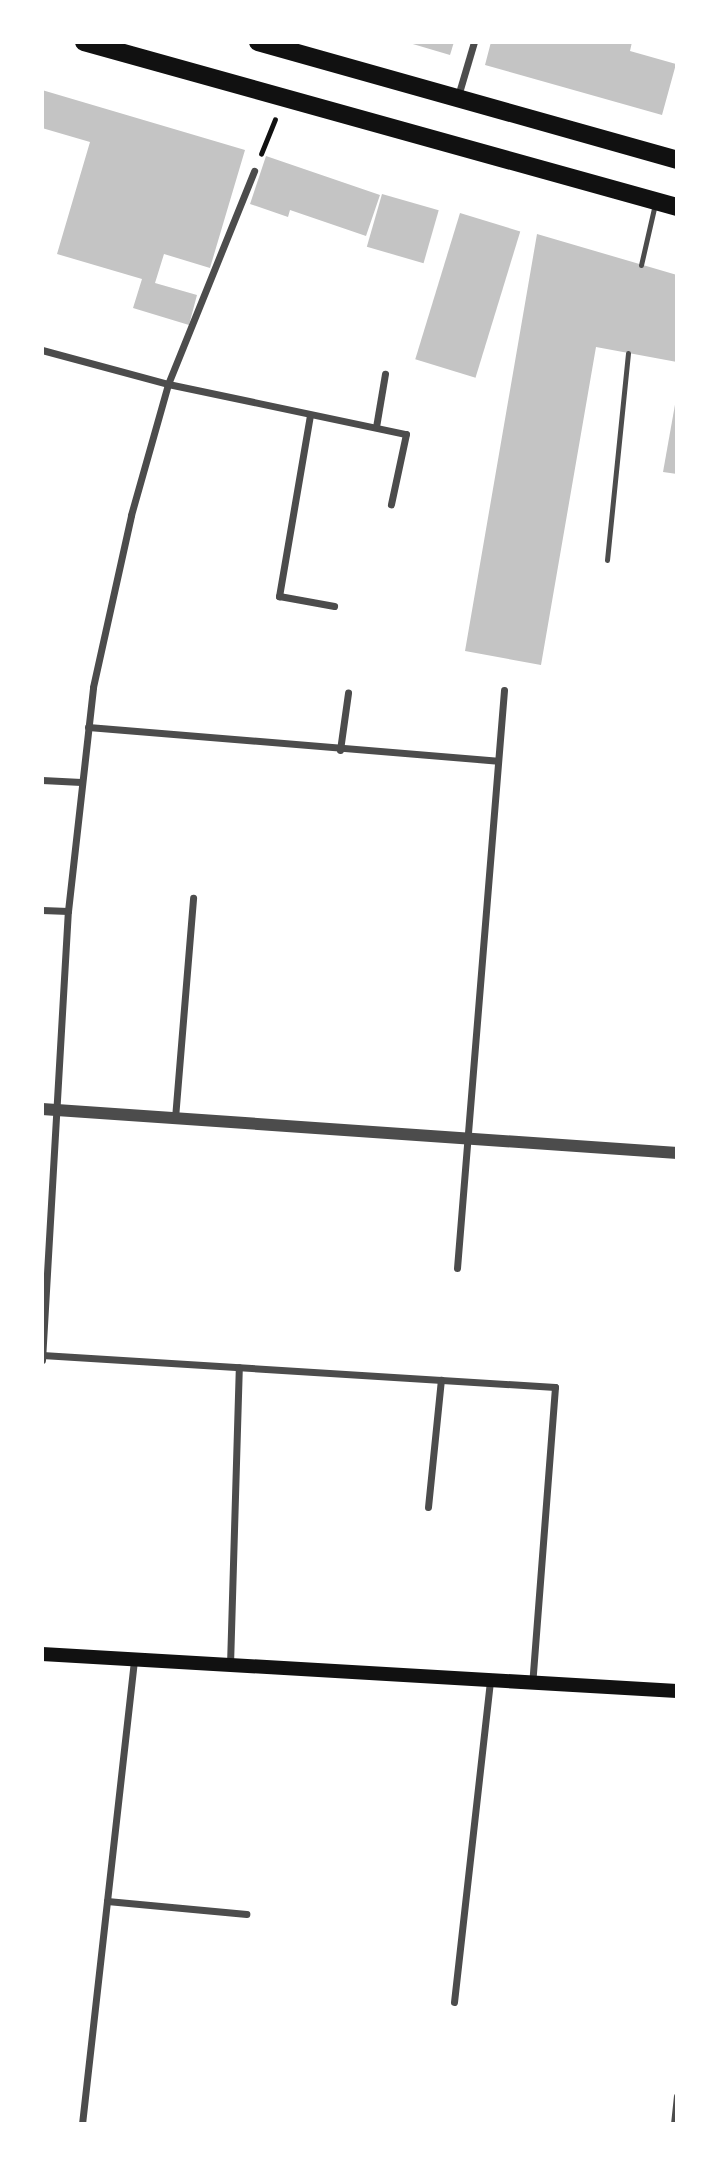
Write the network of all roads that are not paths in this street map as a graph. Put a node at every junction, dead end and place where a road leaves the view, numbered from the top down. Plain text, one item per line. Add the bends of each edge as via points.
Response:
1 (84, 42) edge
2 (258, 42) edge
3 (474, 42) edge
4 (457, 100) junction
5 (677, 160) edge
6 (254, 171) road end
7 (655, 201) junction
8 (677, 207) edge
9 (641, 265) dead end
10 (42, 350) edge
11 (628, 353) dead end
12 (385, 374) dead end
13 (168, 384) junction
14 (310, 415) junction
15 (376, 427) junction
16 (391, 504) dead end
17 (607, 560) dead end
18 (334, 606) dead end
19 (504, 690) dead end
20 (348, 694) dead end
21 (88, 727) junction
22 (340, 750) junction
23 (498, 761) junction
24 (42, 780) edge
25 (81, 782) junction
26 (193, 898) dead end
27 (42, 910) edge
28 (68, 911) junction
29 (48, 1109) edge
30 (175, 1118) junction
31 (467, 1139) junction
32 (677, 1153) edge
33 (457, 1268) dead end
34 (42, 1357) edge
35 (239, 1367) junction
36 (442, 1380) junction
37 (428, 1507) dead end
38 (42, 1654) edge
39 (134, 1659) junction
40 (230, 1665) junction
41 (491, 1680) junction
42 (531, 1683) junction
43 (677, 1691) edge
44 (107, 1901) junction
45 (246, 1914) dead end
46 (454, 2002) dead end
47 (677, 2096) edge
48 (82, 2124) edge
49 (674, 2124) edge

1 - 7 main road
2 - 4 main road
3 - 4 street
4 - 5 main road
6 - 13 street
7 - 8 main road
7 - 9 lane
10 - 13 street
11 - 17 lane
12 - 15 street
13 - 14 street
13 - 21 street via 111,597
14 - 15 street
14 - 18 street via 279,596
15 - 16 street via 406,434
19 - 23 street
20 - 22 street
21 - 22 street
21 - 25 street
22 - 23 street
23 - 31 street
24 - 25 street
25 - 28 street
26 - 30 street
27 - 28 street
28 - 29 street
29 - 30 street
29 - 34 street
30 - 31 street
31 - 32 street
31 - 33 street
34 - 35 street
35 - 36 street
35 - 40 street
36 - 37 street
36 - 42 street via 555,1387
38 - 39 main road
39 - 40 main road
39 - 44 street
40 - 41 main road
41 - 42 main road
41 - 46 street
42 - 43 main road
44 - 45 street
44 - 48 street
47 - 49 street

